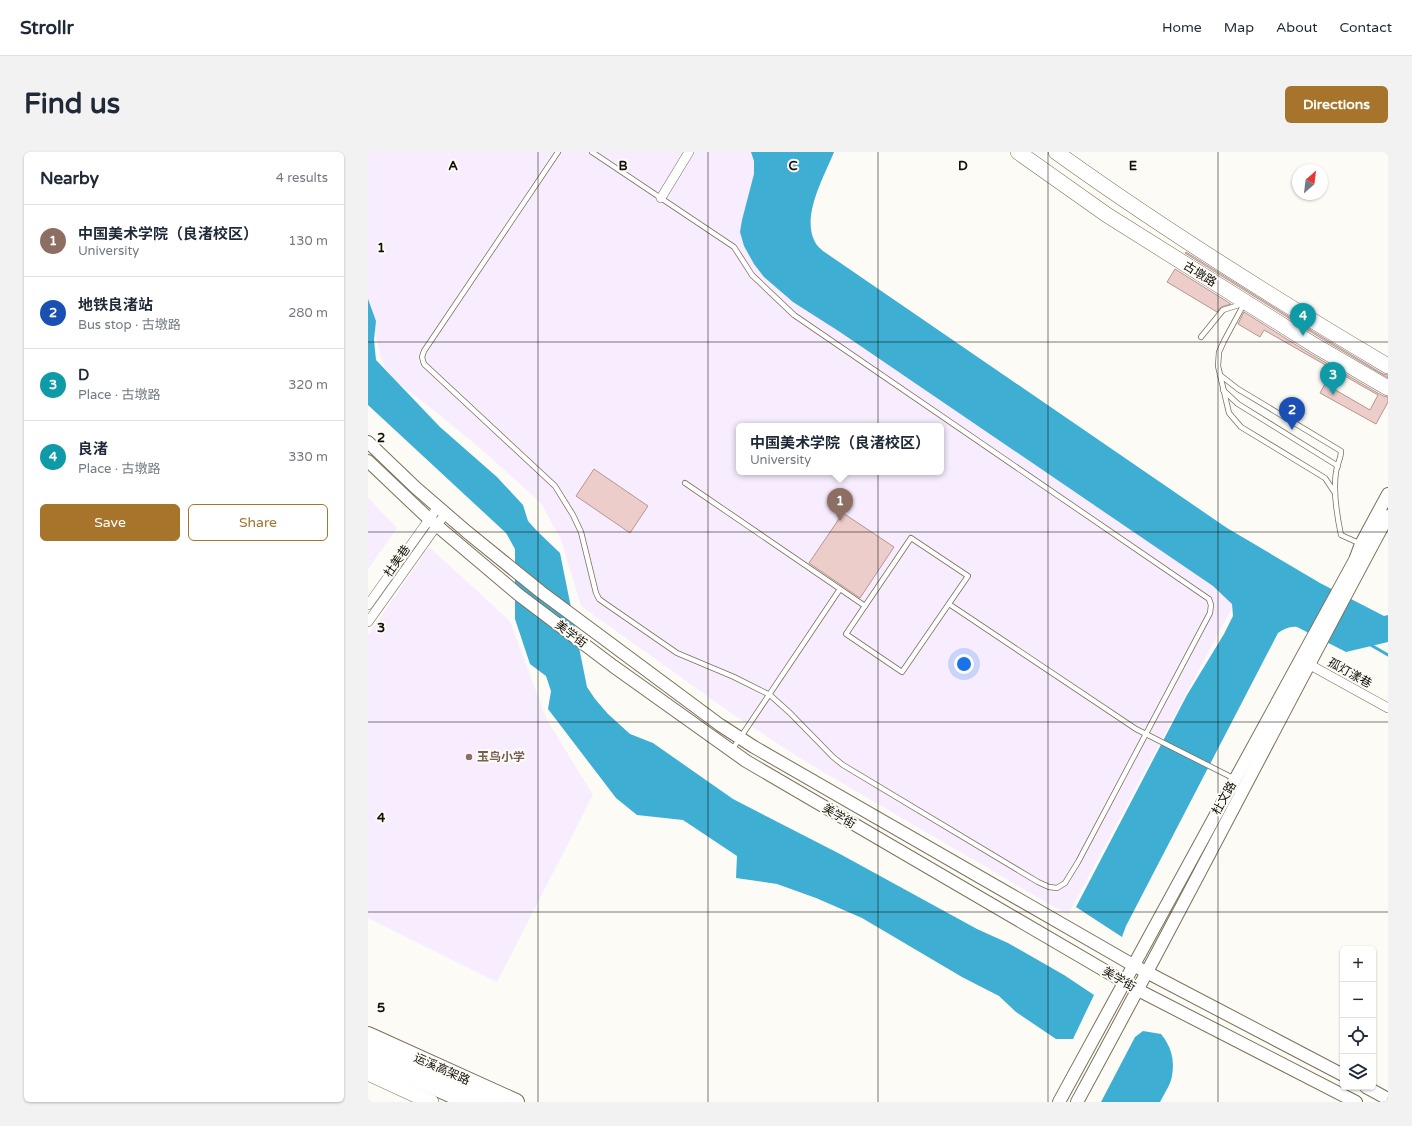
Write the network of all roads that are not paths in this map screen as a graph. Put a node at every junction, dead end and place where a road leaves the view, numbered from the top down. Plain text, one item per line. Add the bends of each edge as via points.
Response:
1 (558, 152) edge
2 (592, 152) edge
3 (690, 152) edge
4 (1018, 152) edge
5 (1056, 152) edge
6 (660, 198) junction
7 (1245, 302) junction
8 (1201, 337) dead end
9 (1388, 366) edge
10 (1220, 374) junction
11 (1388, 388) edge
12 (1223, 390) junction
13 (368, 442) edge
14 (368, 461) edge
15 (1338, 466) junction
16 (685, 483) dead end
17 (1335, 492) junction
18 (1388, 494) edge
19 (442, 510) junction
20 (1388, 516) edge
21 (433, 522) junction
22 (1361, 544) junction
23 (1359, 562) junction
24 (840, 589) junction
25 (949, 604) junction
26 (368, 605) edge
27 (866, 606) junction
28 (368, 622) edge
29 (1304, 662) junction
30 (770, 695) junction
31 (1388, 708) edge
32 (1146, 733) junction
33 (740, 738) junction
34 (731, 751) junction
35 (1235, 779) junction
36 (1133, 965) junction
37 (1147, 973) junction
38 (1124, 982) junction
39 (1138, 990) junction
40 (368, 1035) edge
41 (368, 1044) edge
42 (373, 1060) edge
43 (1340, 1073) edge
44 (368, 1074) edge
45 (1372, 1090) edge
46 (1388, 1099) edge
47 (431, 1102) edge
48 (468, 1102) edge
49 (494, 1102) edge
50 (516, 1102) edge
51 (1059, 1102) edge
52 (1077, 1102) edge
53 (1356, 1102) edge

1 - 30 lane via 424,350 424,364 555,486 581,532 599,599 677,653
2 - 6 lane
3 - 6 street
4 - 7 main road, 古墩路 via 1107,215
5 - 9 main road, 古墩路 via 1108,190 1228,269
6 - 32 lane via 734,247 752,275 794,315 1209,599 1212,605 1210,613
7 - 8 lane via 1223,310
7 - 10 lane via 1219,352
7 - 11 main road, 古墩路
10 - 12 lane
10 - 15 lane via 1238,389 1336,447 1341,451
12 - 15 lane via 1238,404
12 - 17 lane via 1229,413 1240,427 1325,478
13 - 19 street, 美学街
14 - 21 street, 美学街
15 - 17 lane
16 - 24 lane
17 - 22 lane via 1341,535
18 - 22 street, 杜文路
19 - 21 street, 杜美巷
19 - 33 street, 美学街 via 542,592 720,726
20 - 23 street, 杜文路
21 - 26 street, 杜美巷
21 - 28 street, 杜美巷
21 - 34 street, 美学街 via 519,595
22 - 23 street, 杜文路
23 - 29 street, 杜文路
24 - 27 lane
24 - 30 lane
25 - 27 lane via 968,576 911,538
25 - 27 lane via 902,672 846,634
25 - 32 lane via 1136,729
29 - 31 street, 孤灯漾巷
29 - 35 street, 杜文路
29 - 37 street, 杜文路
30 - 32 lane via 843,765 1038,882 1057,888 1065,883 1078,862
30 - 33 lane
32 - 35 lane
33 - 34 lane
33 - 36 street, 美学街
34 - 38 street, 美学街
35 - 36 street, 杜文路
36 - 37 street, 美学街
36 - 38 street, 杜文路
37 - 39 street, 杜文路
37 - 43 street, 美学街
38 - 39 street, 美学街
38 - 51 street, 杜文路
39 - 52 street, 杜文路
39 - 53 street, 美学街
40 - 50 highway, 运溪高架路
41 - 49 main road
42 - 48 highway, 运溪高架路
44 - 47 main road
45 - 46 street

